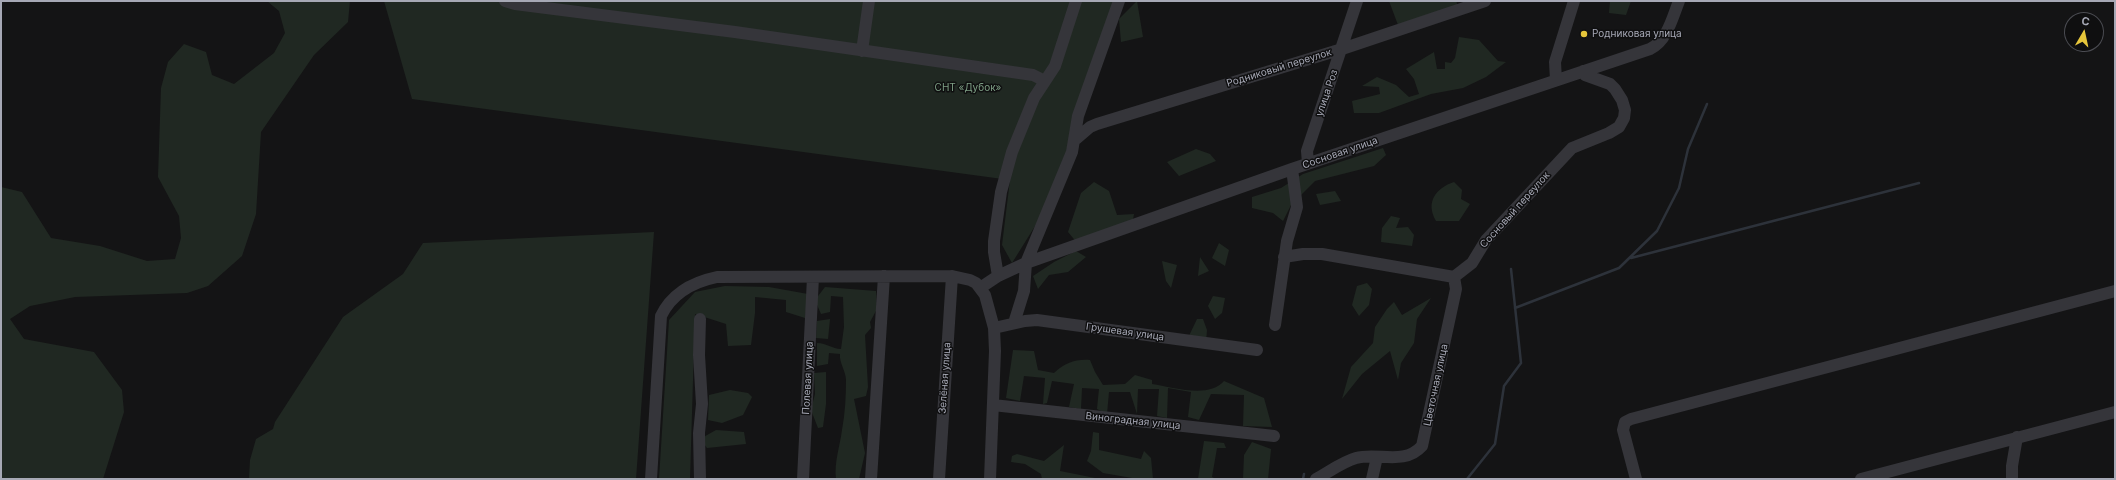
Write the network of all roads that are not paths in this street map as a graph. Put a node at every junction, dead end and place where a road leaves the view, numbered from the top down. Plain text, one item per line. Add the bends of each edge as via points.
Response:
1 (505, 1) edge
2 (869, 1) edge
3 (1066, 1) edge
4 (1076, 1) edge
5 (1119, 1) edge
6 (1357, 1) edge
7 (1484, 1) edge
8 (1574, 1) edge
9 (1679, 1) edge
10 (1073, 15) junction
11 (1342, 49) junction
12 (862, 51) junction
13 (1583, 71) junction
14 (1556, 80) junction
15 (1045, 81) junction
16 (1076, 140) junction
17 (1308, 163) junction
18 (1292, 169) junction
19 (1284, 257) junction
20 (1026, 263) junction
21 (884, 276) junction
22 (952, 276) junction
23 (998, 276) junction
24 (813, 277) junction
25 (1454, 277) junction
26 (980, 288) junction
27 (2115, 291) edge
28 (700, 319) dead end
29 (1014, 323) junction
30 (1275, 325) dead end
31 (994, 328) junction
32 (1257, 350) dead end
33 (993, 405) junction
34 (2115, 412) edge
35 (1274, 436) dead end
36 (2017, 437) junction
37 (1377, 457) junction
38 (651, 479) edge
39 (700, 479) edge
40 (803, 479) edge
41 (871, 479) edge
42 (939, 479) edge
43 (990, 479) edge
44 (1316, 479) edge
45 (1372, 479) edge
46 (1636, 479) edge
47 (1861, 479) edge
48 (2012, 479) edge

1 - 12 street
2 - 12 street
3 - 10 street
4 - 10 street
5 - 16 street via 1078,116
6 - 11 street, улица Роз
7 - 11 street, Родниковый переулок
8 - 14 street via 1555,62
9 - 13 street, Сосновая улица via 1659,45
10 - 15 street via 1056,66
11 - 16 street, Родниковый переулок via 1098,124 1090,127
11 - 17 street, улица Роз via 1307,152
12 - 15 street via 1033,75
13 - 14 street, Сосновая улица
13 - 25 street, Сосновый переулок via 1585,75 1610,84 1615,89 1625,110 1619,127 1568,152 1486,240 1472,263
14 - 17 street, Сосновая улица
15 - 23 street via 1024,118 1006,172 994,241
16 - 20 street
17 - 18 street, Сосновая улица
18 - 19 street via 1296,207
18 - 20 street, Сосновая улица
19 - 25 street via 1322,254
19 - 30 street
20 - 23 street, Сосновая улица
20 - 29 street via 1024,291
21 - 22 street
21 - 24 street
21 - 41 street
22 - 26 street via 970,280
22 - 42 street, Зелёная улица
23 - 26 street, Сосновая улица
24 - 38 street via 706,279 686,288 667,305 660,328
24 - 40 street, Полевая улица
25 - 37 street, Цветочная улица via 1456,289 1422,446 1404,456
26 - 31 street via 985,295
27 - 46 street via 1630,418 1625,422 1623,430
28 - 39 street
29 - 31 street, Грушевая улица
29 - 32 street, Грушевая улица via 1037,320
31 - 33 street
33 - 35 street, Виноградная улица
33 - 43 street
34 - 36 street
36 - 47 street
36 - 48 street
37 - 44 street, Цветочная улица via 1356,458
37 - 45 street

